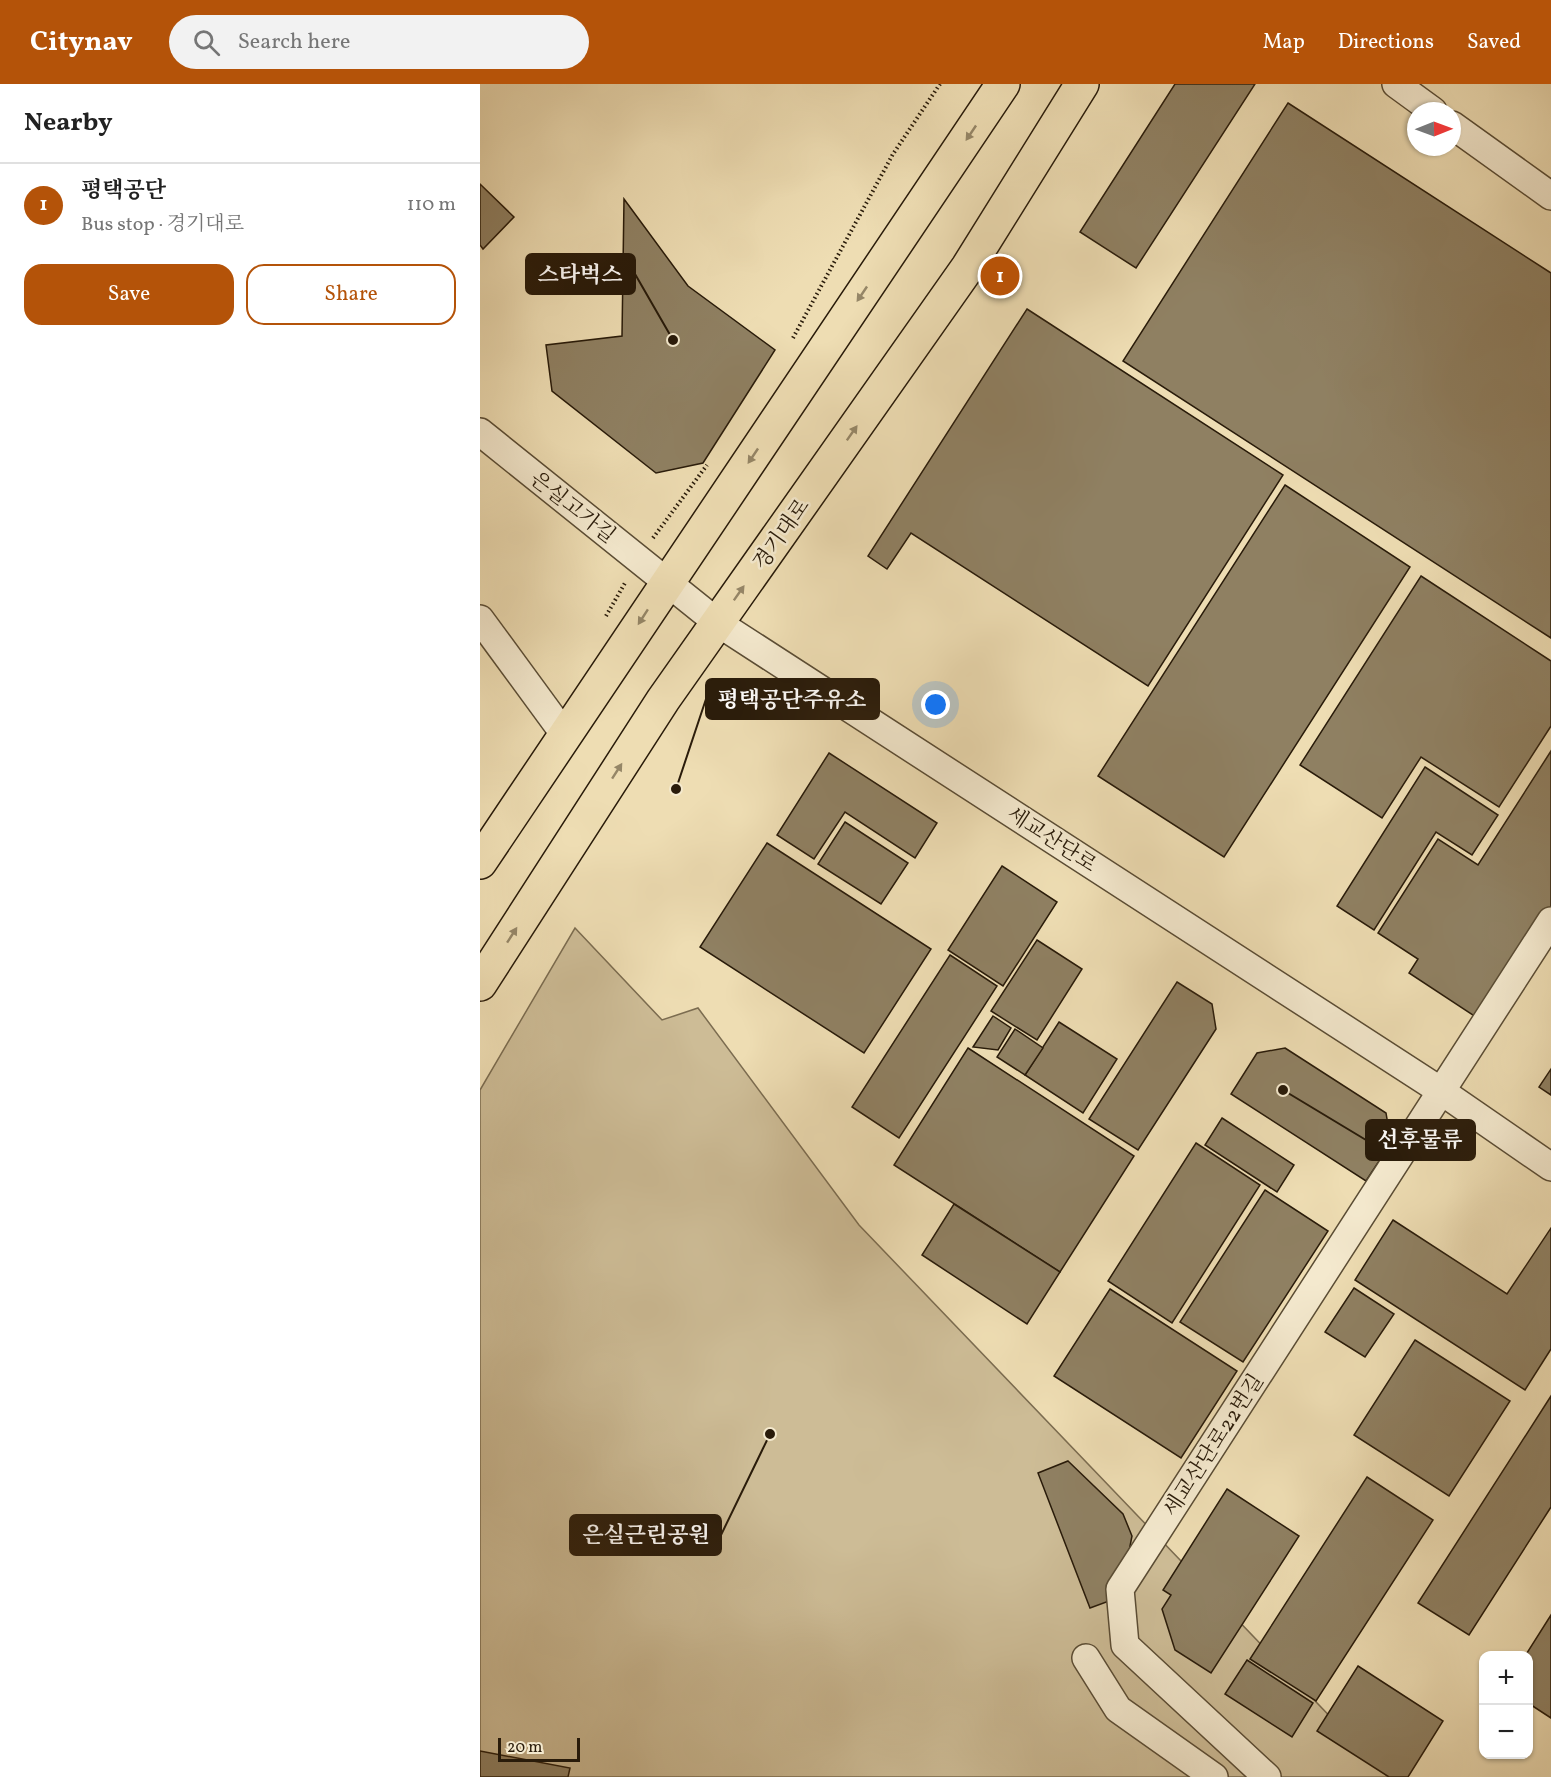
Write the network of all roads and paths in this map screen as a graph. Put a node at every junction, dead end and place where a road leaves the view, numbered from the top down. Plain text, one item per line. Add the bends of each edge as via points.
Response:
1 (940, 84) edge
2 (1004, 84) edge
3 (1082, 84) edge
4 (1396, 84) edge
5 (1421, 102) edge
6 (1461, 131) edge
7 (1551, 196) edge
8 (788, 347) dead end
9 (480, 432) edge
10 (709, 464) dead end
11 (639, 560) junction
12 (666, 582) junction
13 (480, 619) edge
14 (603, 621) dead end
15 (718, 623) junction
16 (565, 735) junction
17 (480, 862) edge
18 (1551, 921) edge
19 (480, 984) edge
20 (1441, 1091) junction
21 (1551, 1167) edge
22 (1086, 1658) dead end
23 (1214, 1777) edge
24 (1267, 1777) edge

1 - 8 path via 893,154
2 -> 12 main road
15 -> 3 main road, 경기대로 via 968,267
4 - 5 street
6 - 7 street
9 - 11 street, 은실고가길
10 - 11 path via 664,520
11 - 12 street, 은실고가길
11 - 14 path
12 - 15 street, 세교산단로
12 -> 16 main road
13 - 16 street
19 -> 15 main road, 경기대로 via 663,700
15 - 20 street, 세교산단로
16 - 17 main road
18 - 20 street
20 - 21 street, 세교산단로
20 - 24 street, 세교산단로22번길 via 1120,1589 1125,1645
22 - 23 street via 1118,1709

